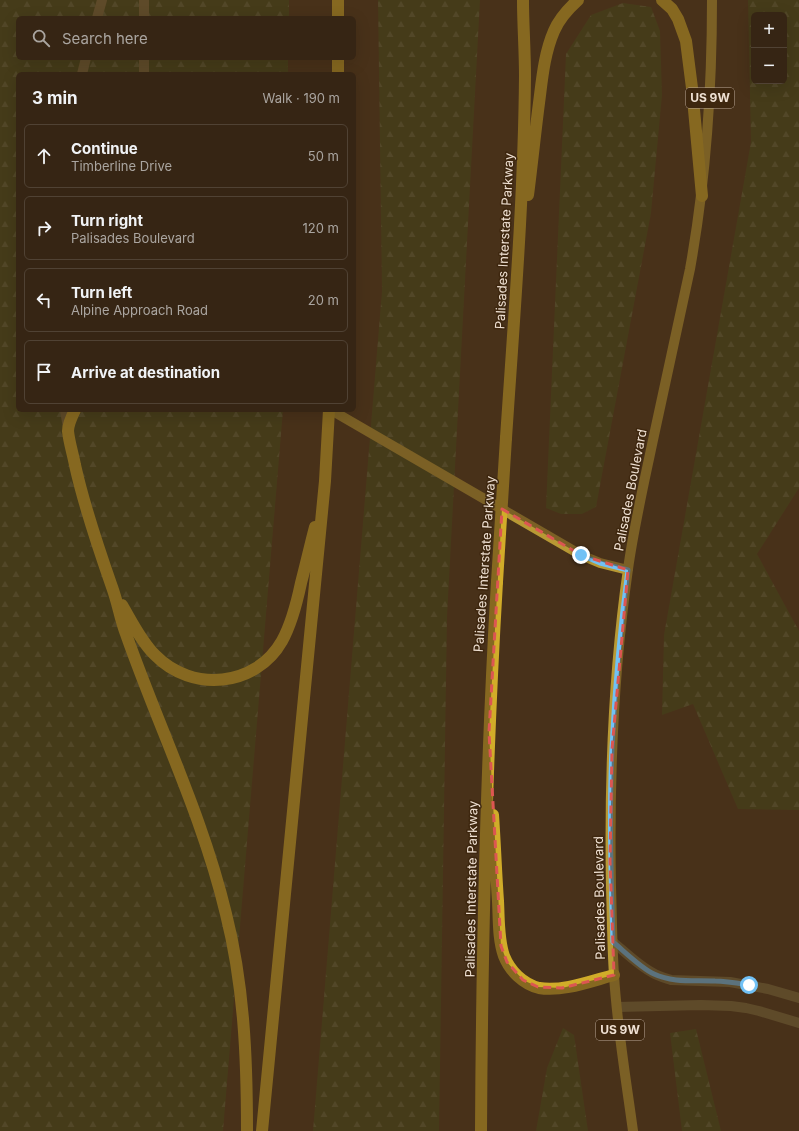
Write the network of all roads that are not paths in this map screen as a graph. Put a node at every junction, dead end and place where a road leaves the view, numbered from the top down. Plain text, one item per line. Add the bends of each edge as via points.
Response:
1 (102, 0) edge
2 (144, 0) edge
3 (338, 0) edge
4 (523, 0) edge
5 (578, 0) edge
6 (662, 0) edge
7 (712, 0) edge
8 (98, 16) edge
9 (144, 16) edge
10 (338, 16) edge
11 (86, 60) edge
12 (144, 60) edge
13 (338, 60) edge
14 (82, 72) edge
15 (144, 72) edge
16 (338, 72) edge
17 (702, 196) junction
18 (515, 293) junction
19 (65, 412) edge
20 (74, 412) edge
21 (330, 412) edge
22 (333, 412) edge
23 (68, 430) junction
24 (326, 481) junction
25 (628, 570) junction
26 (114, 591) junction
27 (489, 732) junction
28 (613, 942) junction
29 (614, 975) junction
30 (799, 998) edge
31 (617, 1007) junction
32 (799, 1024) edge
33 (247, 1131) edge
34 (262, 1131) edge
35 (481, 1131) edge
36 (633, 1131) edge

1 - 8 street
2 - 9 street
3 - 10 highway
4 - 18 highway, Palisades Interstate Parkway via 524,112
5 - 18 highway via 556,27 546,58
6 - 17 highway via 678,19 686,41
7 - 17 main road, Palisades Boulevard / US 9W via 710,92
11 - 14 street
12 - 15 street
13 - 16 highway
17 - 25 main road, Palisades Boulevard / US 9W via 690,269 638,507
18 - 27 highway, Palisades Interstate Parkway, bridge
19 - 23 street
20 - 23 highway
21 - 24 highway
22 - 25 main road via 581,555
23 - 26 highway via 92,528
24 - 26 highway via 298,598 287,632 270,657 246,674 225,680 203,679 167,665 142,639
24 - 34 highway
25 - 28 main road, Palisades Boulevard / US 9W via 619,647 612,749 610,861
26 - 33 highway via 125,632 201,830 226,914 235,954 244,1028
27 - 29 highway via 500,934 507,962 530,985 546,988 562,988
27 - 35 highway, Palisades Interstate Parkway via 483,927
28 - 29 main road, Palisades Boulevard / US 9W
28 - 30 street via 644,968 661,977 671,980 742,984
29 - 31 main road, Palisades Boulevard / US 9W
31 - 32 street via 731,1006 759,1011
31 - 36 main road, Palisades Boulevard / US 9W

